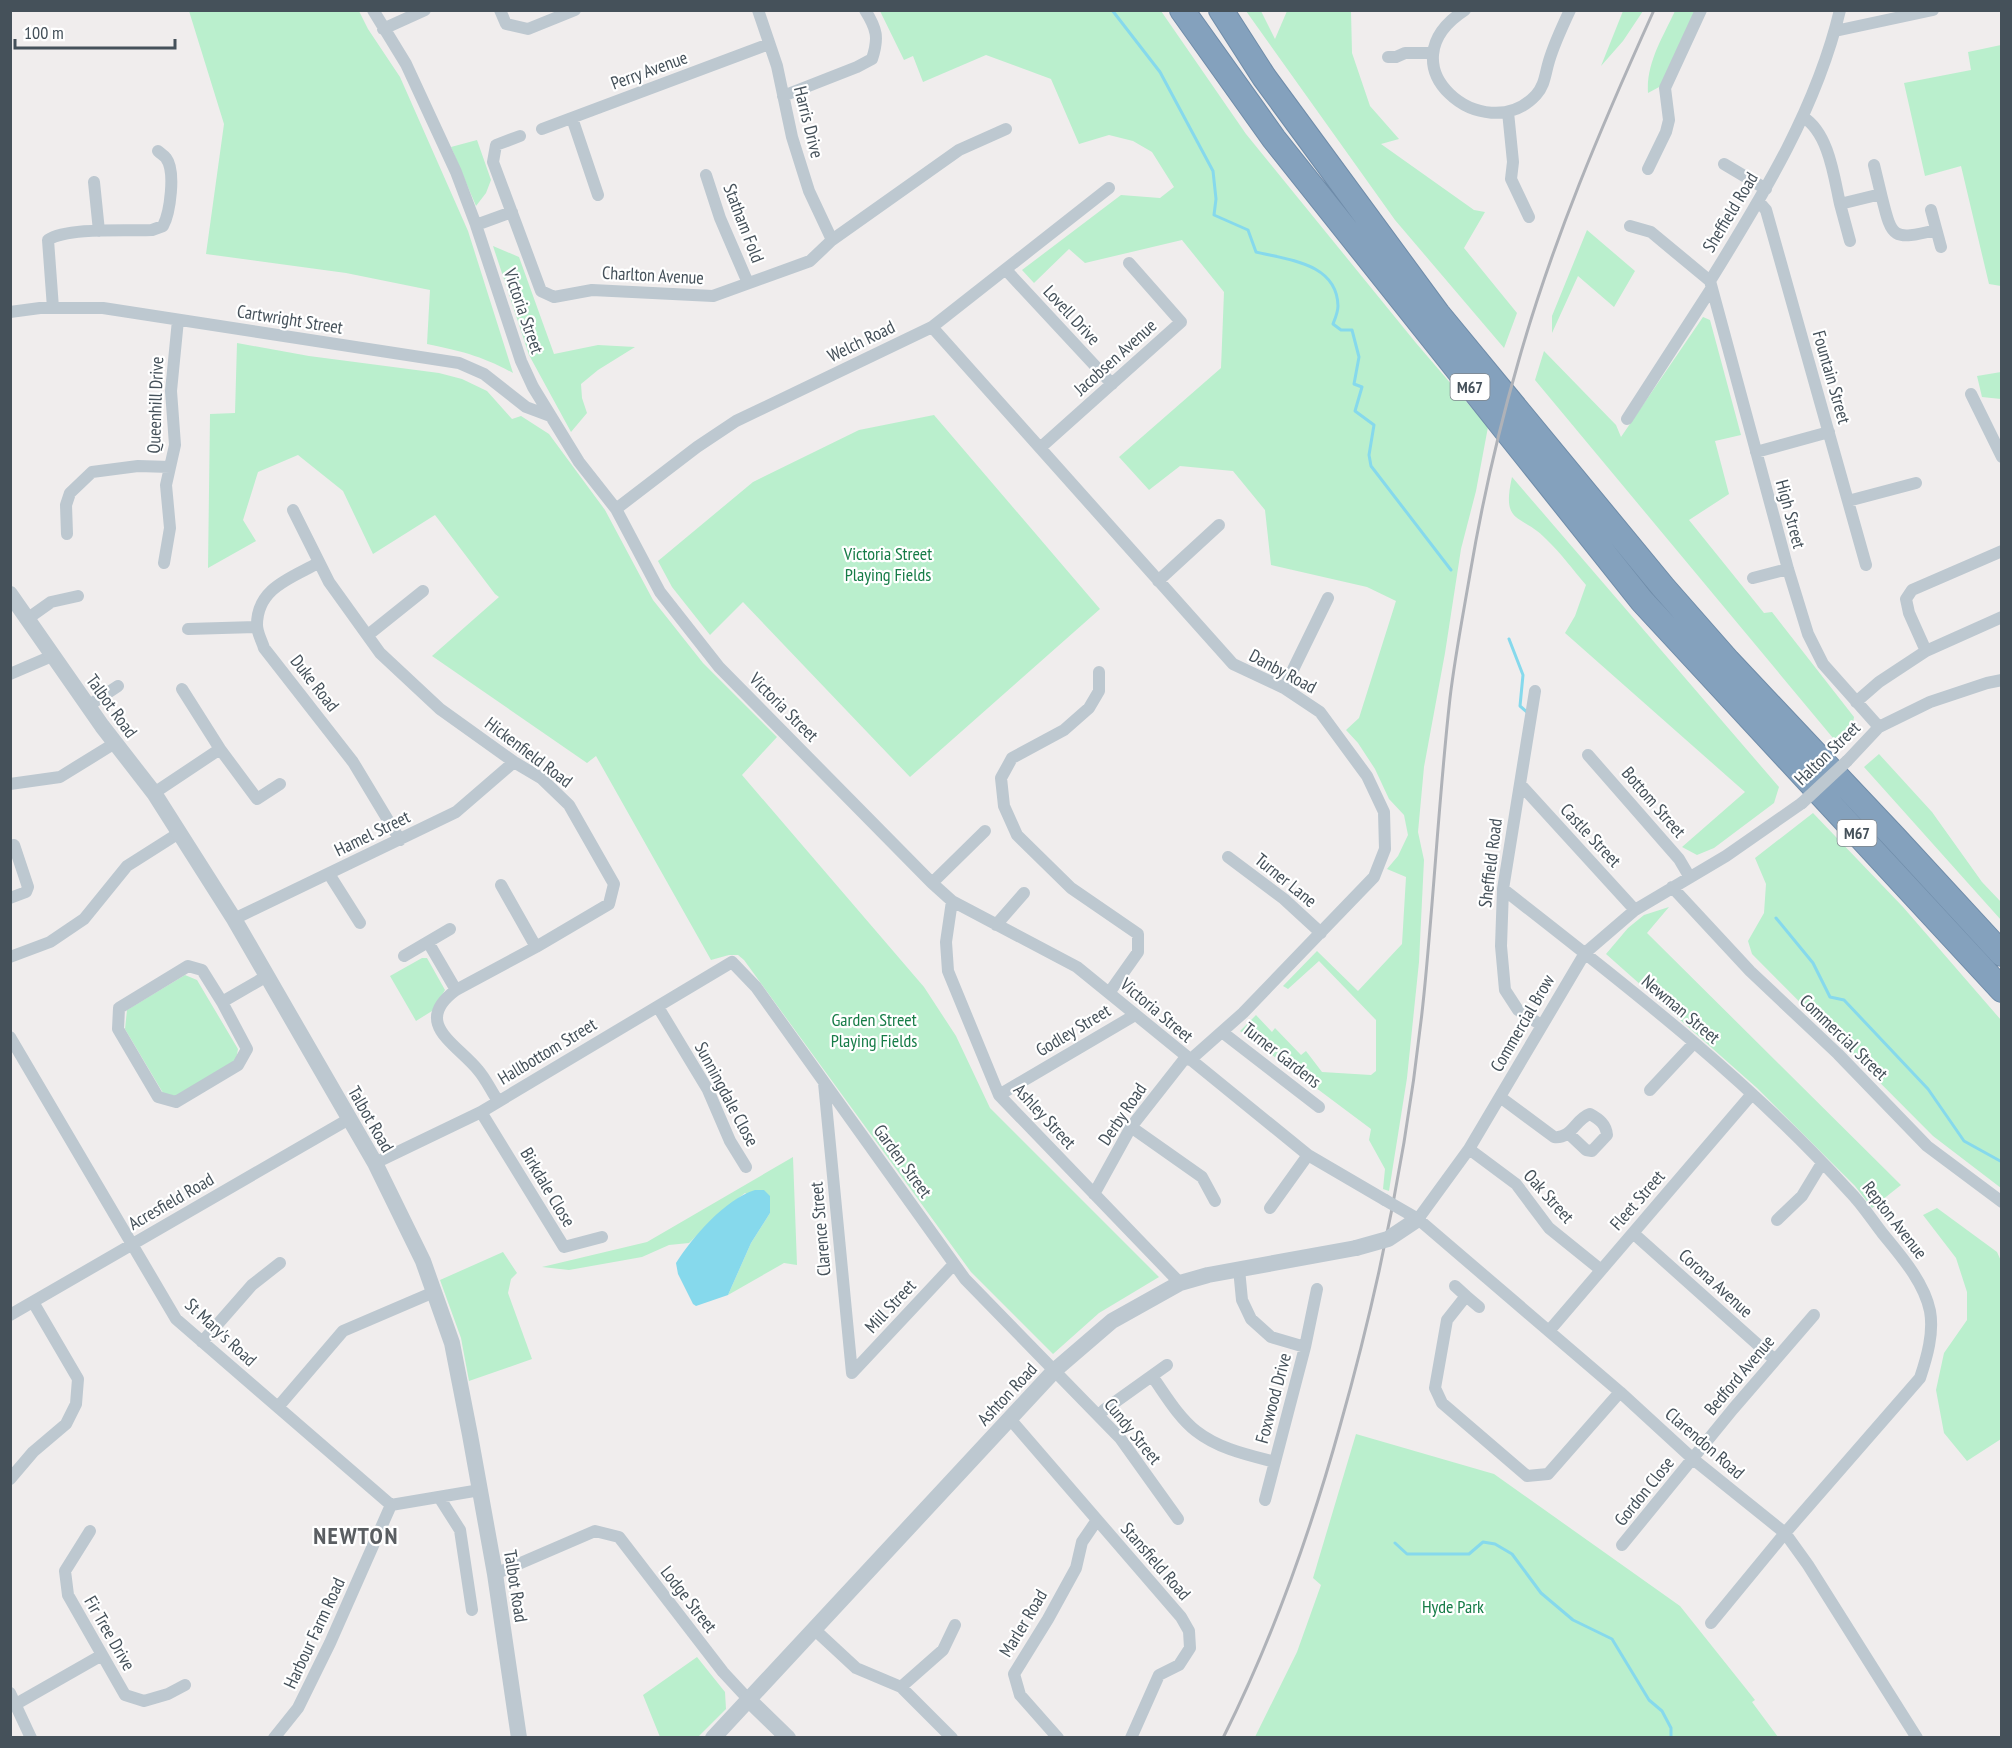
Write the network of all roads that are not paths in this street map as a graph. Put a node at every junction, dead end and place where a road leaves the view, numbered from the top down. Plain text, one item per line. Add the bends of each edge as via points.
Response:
1 (373, 10) edge
2 (425, 10) edge
3 (500, 10) edge
4 (575, 10) edge
5 (758, 10) edge
6 (865, 10) edge
7 (1182, 10) edge
8 (1221, 10) edge
9 (1465, 10) edge
10 (1570, 10) edge
11 (1701, 10) edge
12 (1840, 10) edge
13 (1933, 10) edge
14 (383, 29) junction
15 (1835, 31) junction
16 (769, 44) junction
17 (1433, 53) junction
18 (1388, 57) dead end
19 (783, 96) junction
20 (1508, 112) junction
21 (1803, 117) junction
22 (572, 118) junction
23 (542, 129) dead end
24 (1006, 129) dead end
25 (520, 136) dead end
26 (159, 152) dead end
27 (1724, 164) dead end
28 (1874, 165) dead end
29 (1648, 169) dead end
30 (706, 175) dead end
31 (94, 182) dead end
32 (1109, 189) dead end
33 (1766, 189) junction
34 (1881, 194) junction
35 (598, 195) dead end
36 (1759, 201) junction
37 (1840, 204) junction
38 (1931, 210) dead end
39 (512, 212) junction
40 (1529, 217) dead end
41 (476, 225) junction
42 (1630, 226) dead end
43 (1936, 230) junction
44 (99, 231) junction
45 (832, 240) junction
46 (1850, 241) dead end
47 (1941, 247) dead end
48 (1129, 263) dead end
49 (1006, 270) junction
50 (748, 283) junction
51 (1710, 285) junction
52 (53, 308) junction
53 (10, 312) edge
54 (178, 320) junction
55 (932, 327) junction
56 (1112, 384) junction
57 (1971, 394) dead end
58 (550, 416) junction
59 (1627, 419) dead end
60 (1829, 432) junction
61 (1040, 448) junction
62 (1756, 452) junction
63 (2001, 458) edge
64 (170, 467) junction
65 (1916, 483) dead end
66 (1848, 501) junction
67 (616, 509) junction
68 (293, 510) dead end
69 (1219, 525) dead end
70 (67, 534) dead end
71 (2001, 551) edge
72 (164, 563) dead end
73 (318, 563) junction
74 (1866, 566) dead end
75 (1788, 569) junction
76 (1752, 578) dead end
77 (1158, 580) junction
78 (423, 591) dead end
79 (10, 594) edge
80 (78, 596) dead end
81 (1328, 598) dead end
82 (2001, 617) edge
83 (27, 619) junction
84 (257, 627) junction
85 (188, 629) dead end
86 (368, 635) junction
87 (1926, 651) junction
88 (52, 656) junction
89 (1099, 672) dead end
90 (10, 674) edge
91 (2001, 680) edge
92 (118, 686) dead end
93 (1284, 688) junction
94 (182, 689) dead end
95 (1535, 691) dead end
96 (1856, 702) junction
97 (88, 706) junction
98 (1879, 727) junction
99 (115, 743) junction
100 (220, 749) junction
101 (1588, 754) dead end
102 (514, 762) junction
103 (10, 783) edge
104 (280, 784) dead end
105 (1520, 784) junction
106 (154, 793) junction
107 (985, 831) dead end
108 (179, 833) junction
109 (400, 840) junction
110 (14, 845) dead end
111 (1228, 857) dead end
112 (329, 874) junction
113 (1689, 876) junction
114 (932, 883) junction
115 (501, 885) dead end
116 (1672, 887) junction
117 (1503, 889) junction
118 (1024, 893) dead end
119 (10, 898) edge
120 (952, 901) junction
121 (1635, 910) junction
122 (234, 919) junction
123 (360, 923) dead end
124 (996, 925) junction
125 (450, 929) dead end
126 (1321, 933) junction
127 (428, 942) junction
128 (536, 947) junction
129 (1585, 953) junction
130 (2001, 954) edge
131 (11, 956) edge
132 (404, 956) dead end
133 (732, 962) joint
134 (267, 976) junction
135 (456, 990) junction
136 (2001, 990) edge
137 (1109, 993) junction
138 (222, 1002) junction
139 (658, 1006) junction
140 (1135, 1015) junction
141 (1541, 1025) junction
142 (1222, 1032) junction
143 (10, 1037) edge
144 (1694, 1042) junction
145 (1188, 1059) junction
146 (824, 1082) junction
147 (1650, 1090) dead end
148 (1752, 1094) junction
149 (999, 1095) junction
150 (1500, 1097) junction
151 (498, 1101) junction
152 (1319, 1107) dead end
153 (482, 1112) junction
154 (349, 1119) junction
155 (1131, 1127) junction
156 (1569, 1134) dead end
157 (1469, 1149) junction
158 (1308, 1155) junction
159 (375, 1163) junction
160 (1822, 1163) junction
161 (746, 1167) dead end
162 (1094, 1194) junction
163 (1215, 1201) dead end
164 (2001, 1202) edge
165 (1270, 1208) dead end
166 (1418, 1219) junction
167 (1777, 1220) dead end
168 (1632, 1233) junction
169 (602, 1237) dead end
170 (133, 1244) junction
171 (280, 1263) dead end
172 (954, 1264) junction
173 (1239, 1269) junction
174 (1601, 1269) junction
175 (1180, 1283) junction
176 (1455, 1286) dead end
177 (1317, 1289) dead end
178 (434, 1292) junction
179 (1466, 1296) junction
180 (33, 1302) junction
181 (1479, 1307) dead end
182 (10, 1315) edge
183 (1814, 1315) dead end
184 (1549, 1330) junction
185 (202, 1342) junction
186 (1305, 1347) junction
187 (1775, 1360) junction
188 (1167, 1365) dead end
189 (1055, 1370) junction
190 (852, 1373) joint
191 (1152, 1376) junction
192 (1620, 1392) junction
193 (278, 1407) junction
194 (1104, 1410) dead end
195 (1010, 1419) junction
196 (1693, 1459) junction
197 (1275, 1462) junction
198 (10, 1479) edge
199 (480, 1490) junction
200 (439, 1497) junction
201 (1265, 1500) dead end
202 (391, 1505) junction
203 (1178, 1519) dead end
204 (1096, 1520) junction
205 (90, 1531) dead end
206 (1785, 1533) junction
207 (1622, 1545) dead end
208 (495, 1574) junction
209 (472, 1610) dead end
210 (1711, 1623) dead end
211 (955, 1625) dead end
212 (814, 1630) junction
213 (102, 1654) junction
214 (185, 1685) dead end
215 (901, 1687) junction
216 (749, 1700) junction
217 (15, 1708) edge
218 (278, 1736) edge
219 (31, 1737) edge
220 (519, 1737) edge
221 (713, 1737) edge
222 (788, 1737) edge
223 (952, 1737) edge
224 (1058, 1737) edge
225 (1131, 1737) edge
226 (1917, 1737) edge

1 - 14 street, Victoria Street
2 - 14 street
3 - 4 street via 506,24 528,29
5 - 16 street, Harris Drive
6 - 19 street via 878,41 872,59
7 - 136 highway, M67 via 1274,139 1642,601
8 - 130 highway, M67 via 1264,77 1438,314 1663,587
9 - 17 street via 1442,28
10 - 20 street via 1540,89 1523,106
11 - 29 street via 1665,88 1669,120
12 - 15 street, Sheffield Road
13 - 15 street
14 - 41 street, Victoria Street via 406,64
15 - 21 street, Sheffield Road
16 - 19 street, Harris Drive
16 - 22 street, Perry Avenue
17 - 18 street
17 - 20 street via 1437,77 1458,101 1482,111
19 - 45 street, Harris Drive via 809,191
20 - 40 street via 1513,162 1510,179
21 - 33 street, Sheffield Road
21 - 37 street via 1811,122 1823,142
22 - 23 street, Perry Avenue
22 - 35 street
24 - 45 street, Charlton Avenue via 960,150
25 - 39 street, Charlton Avenue via 496,146 493,162
26 - 44 street via 166,158 171,175 168,214 163,226 152,230
27 - 33 street
28 - 34 street
30 - 50 street, Statham Fold
31 - 44 street
32 - 49 street, Welch Road
33 - 36 street, Sheffield Road
34 - 37 street
34 - 43 street via 1889,226 1896,234 1909,237
36 - 51 street, Sheffield Road
36 - 60 street, Fountain Street via 1766,210
37 - 46 street
38 - 43 street
39 - 41 street
39 - 50 street, Charlton Avenue via 541,291 554,297 592,290 713,296
41 - 58 street, Victoria Street via 521,361
42 - 51 street via 1651,232
43 - 47 street
44 - 52 street via 68,232 48,240
45 - 50 street, Charlton Avenue via 810,261
48 - 56 street, Jacobsen Avenue via 1181,322
49 - 55 street, Welch Road
49 - 56 street, Lovell Drive
51 - 59 street, Sheffield Road
51 - 62 street, High Street
52 - 53 street, Cartwright Street
52 - 54 street, Cartwright Street via 103,308
54 - 58 street, Cartwright Street via 459,363 484,374 526,406
54 - 64 street, Queenhill Drive via 171,391 175,446
55 - 61 street, Danby Road
55 - 67 street, Welch Road via 736,421
56 - 61 street, Jacobsen Avenue
57 - 63 street
58 - 67 street, Victoria Street
60 - 62 street
60 - 66 street, Fountain Street
61 - 77 street, Danby Road
62 - 75 street, High Street
64 - 70 street via 138,466 92,472 69,493
64 - 72 street, Queenhill Drive via 166,485 170,528
65 - 66 street
66 - 74 street, Fountain Street
67 - 114 street, Victoria Street via 660,592 719,667
68 - 73 street, Hickenfield Road
69 - 77 street
71 - 87 street via 1912,590 1906,599 1909,613
73 - 84 street via 273,587 260,605
73 - 86 street, Hickenfield Road
75 - 76 street
75 - 96 street, High Street via 1808,634 1823,664
77 - 93 street, Danby Road via 1233,664
78 - 86 street
79 - 83 street, Talbot Road
80 - 83 street via 51,602
81 - 93 street
82 - 87 street
83 - 88 street, Talbot Road
84 - 85 street
84 - 109 street, Duke Road via 264,648 353,762
86 - 102 street, Hickenfield Road via 380,653 440,708
87 - 96 street via 1879,681
88 - 90 street
88 - 97 street, Talbot Road
89 - 137 street via 1099,691 1089,708 1064,730 1012,758 1001,778 1004,806 1017,835 1071,888 1138,934 1138,952
91 - 98 street, Halton Street via 1930,702
92 - 97 street
93 - 126 street, Danby Road via 1320,712 1367,776 1384,812 1385,849 1374,877
94 - 100 street
95 - 105 street, Sheffield Road
96 - 98 street, High Street
97 - 99 street, Talbot Road
98 - 113 street, Halton Street, bridge via 1802,803 1726,856
99 - 103 street via 60,777
99 - 106 street, Talbot Road
100 - 104 street via 257,799
100 - 106 street
101 - 113 street, Bottom Street via 1679,859
102 - 109 street, Hamel Street via 456,812
102 - 128 street, Hickenfield Road via 541,778 570,805 614,884 609,904
105 - 117 street, Sheffield Road
105 - 121 street, Castle Street
106 - 108 street, Talbot Road
107 - 114 street
108 - 122 street, Talbot Road
108 - 131 street via 127,866 84,919 50,942
109 - 112 street, Hamel Street
110 - 119 street via 28,887 26,892
111 - 126 street, Turner Lane
112 - 122 street, Hamel Street
112 - 123 street
113 - 116 street, Commercial Brow
114 - 120 street, Victoria Street
115 - 128 street
116 - 121 street, Commercial Brow
116 - 164 street, Commercial Street via 1750,971 1928,1146
117 - 129 street, Newman Street
117 - 141 street, Sheffield Road via 1501,946 1505,990 1518,1010
118 - 124 street
120 - 124 street, Victoria Street
120 - 149 street, Ashley Street via 946,942 948,971
121 - 129 street, Commercial Brow
122 - 134 street, Talbot Road
124 - 137 street, Victoria Street via 1077,967
125 - 127 street
126 - 142 street, Danby Road
127 - 132 street
127 - 135 street
128 - 135 street, Hickenfield Road
129 - 141 street, Commercial Brow
129 - 144 street, Newman Street
133 - 139 street, Hallbottom Street
133 - 146 street, Garden Street via 756,987
134 - 138 street
134 - 154 street, Talbot Road
135 - 151 street, Hickenfield Road via 446,997 439,1010 439,1028 478,1070
137 - 140 street, Victoria Street
138 - 138 street via 202,970 188,966 119,1008 118,1029 158,1097 176,1102 238,1065 247,1049
139 - 151 street, Hallbottom Street
139 - 161 street, Sunningdale Close via 708,1090
140 - 145 street, Victoria Street
140 - 149 street, Godley Street
141 - 150 street, Commercial Brow
142 - 145 street, Danby Road
142 - 152 street, Turner Gardens
143 - 170 street, St Mary's Road
144 - 147 street
144 - 148 street, Newman Street
145 - 155 street, Derby Road
145 - 158 street, Victoria Street
146 - 172 street, Garden Street
146 - 190 street, Clarence Street
148 - 160 street, Repton Avenue
148 - 168 street, Fleet Street
149 - 162 street, Ashley Street
150 - 156 street via 1554,1137
150 - 157 street, Commercial Brow
151 - 153 street, Hallbottom Street
153 - 159 street, Hallbottom Street
153 - 169 street, Birkdale Close via 564,1247
154 - 159 street, Talbot Road
154 - 170 street, Acresfield Road
155 - 162 street, Derby Road
155 - 163 street via 1202,1177
157 - 166 street, Commercial Brow
157 - 174 street, Oak Street via 1516,1184 1549,1228
158 - 165 street
158 - 166 street, Victoria Street, bridge
159 - 178 street, Talbot Road via 423,1260
160 - 167 street via 1802,1196
160 - 206 street, Repton Avenue via 1916,1275 1930,1311 1929,1349 1920,1378
162 - 175 street, Ashley Street
166 - 173 street, Ashton Road, bridge via 1388,1239 1356,1248
166 - 184 street, Clarendon Road
168 - 174 street, Fleet Street
168 - 187 street, Corona Avenue
170 - 180 street, Acresfield Road
170 - 185 street, St Mary's Road via 176,1319
171 - 185 street via 252,1285
172 - 189 street, Garden Street
172 - 190 street, Mill Street
173 - 175 street, Ashton Road
173 - 186 street, Foxwood Drive via 1242,1300 1251,1319 1271,1337
174 - 184 street, Fleet Street
175 - 189 street, Ashton Road via 1112,1321
176 - 179 street
177 - 186 street
178 - 193 street via 343,1331
178 - 199 street, Talbot Road via 452,1343
179 - 181 street
179 - 192 street via 1447,1320 1436,1379 1437,1395 1527,1476 1548,1474
180 - 182 street, Acresfield Road
180 - 198 street via 78,1379 76,1404 66,1424 33,1452
183 - 187 street, Bedford Avenue
184 - 192 street, Clarendon Road
185 - 193 street, St Mary's Road
186 - 197 street, Foxwood Drive
187 - 196 street, Bedford Avenue
188 - 191 street
189 - 195 street, Ashton Road
189 - 203 street, Cundy Street via 1120,1438
191 - 194 street
191 - 197 street via 1196,1431 1233,1451
192 - 196 street, Clarendon Road
193 - 202 street, St Mary's Road
195 - 204 street, Stansfield Road
195 - 212 street, Ashton Road
196 - 206 street, Clarendon Road
196 - 207 street, Gordon Close
197 - 201 street, Foxwood Drive
199 - 200 street
199 - 208 street, Talbot Road
200 - 202 street
200 - 209 street via 460,1530
202 - 218 street, Harbour Farm Road via 303,1699
204 - 224 street, Marler Road via 1082,1542 1076,1568 1014,1674 1020,1695
204 - 225 street, Stansfield Road via 1190,1631 1190,1648 1179,1665 1159,1676
205 - 213 street, Fir Tree Drive via 66,1571 66,1579 68,1595
206 - 210 street, Repton Avenue
206 - 226 street, Clarendon Road
208 - 216 street, Lodge Street via 595,1531 619,1537
208 - 220 street, Talbot Road
211 - 215 street via 943,1650
212 - 215 street via 856,1668
212 - 216 street, Ashton Road
213 - 214 street, Fir Tree Drive via 125,1695 144,1701
213 - 217 street
215 - 223 street
216 - 221 street, Ashton Road
216 - 222 street
217 - 219 street

